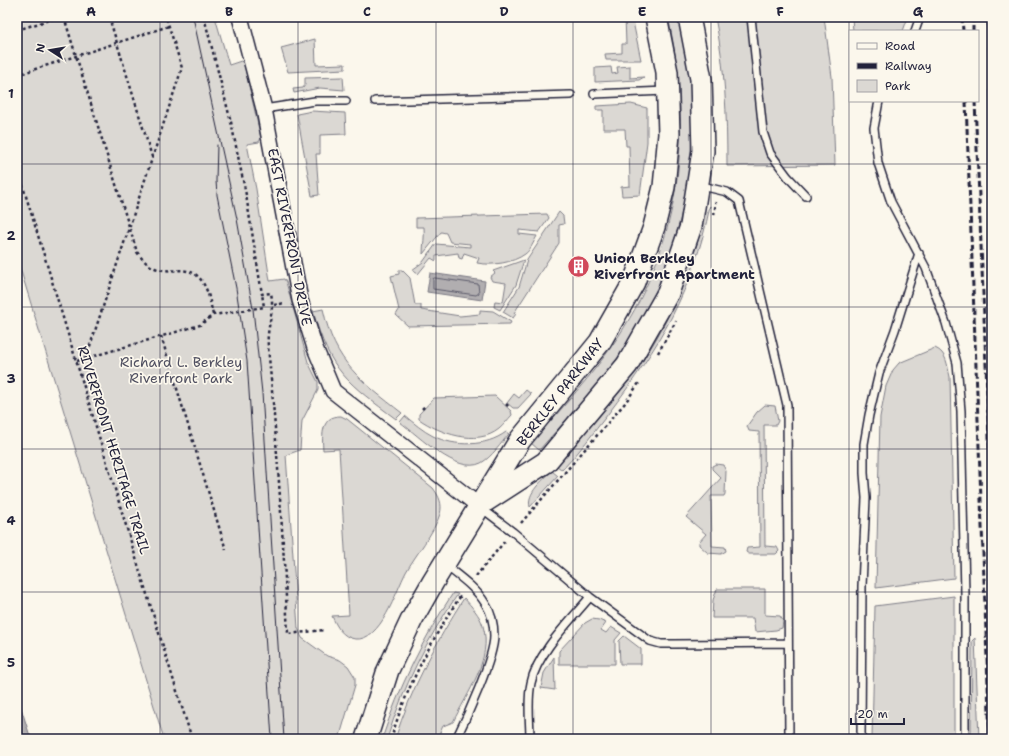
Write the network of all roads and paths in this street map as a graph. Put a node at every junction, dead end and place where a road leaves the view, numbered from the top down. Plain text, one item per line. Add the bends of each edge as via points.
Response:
1 (59, 17) edge
2 (64, 17) edge
3 (109, 17) edge
4 (166, 17) edge
5 (204, 17) edge
6 (240, 17) edge
7 (656, 17) edge
8 (689, 17) edge
9 (751, 17) edge
10 (920, 17) edge
11 (169, 26) junction
12 (17, 30) edge
13 (915, 30) edge
14 (118, 43) junction
15 (76, 56) junction
16 (17, 75) edge
17 (667, 91) junction
18 (594, 94) dead end
19 (571, 95) dead end
20 (375, 100) dead end
21 (346, 101) dead end
22 (879, 102) edge
23 (264, 109) junction
24 (152, 157) junction
25 (17, 167) edge
26 (698, 185) junction
27 (806, 196) dead end
28 (129, 228) junction
29 (919, 253) junction
30 (262, 294) junction
31 (289, 302) dead end
32 (274, 305) junction
33 (213, 315) junction
34 (161, 336) junction
35 (86, 358) junction
36 (77, 361) junction
37 (506, 404) dead end
38 (426, 405) dead end
39 (509, 407) dead end
40 (422, 409) dead end
41 (563, 476) dead end
42 (479, 506) junction
43 (530, 513) dead end
44 (498, 549) dead end
45 (226, 550) dead end
46 (444, 564) junction
47 (469, 584) junction
48 (590, 597) junction
49 (324, 630) dead end
50 (788, 643) junction
51 (192, 739) edge
52 (366, 739) edge
53 (391, 739) edge
54 (456, 739) edge
55 (530, 739) edge
56 (789, 739) edge
57 (861, 739) edge
58 (965, 739) edge

1 - 12 path
2 - 15 path
3 - 14 path
4 - 11 path
5 - 30 path via 231,122
6 - 23 street, EAST RIVERFRONT DRIVE
7 - 17 main road, BERKLEY PARKWAY
8 - 26 main road, BERKLEY PARKWAY via 701,79 703,151
9 - 27 lane via 763,132 770,153
10 - 13 lane
11 - 14 path
11 - 24 path via 182,68
14 - 15 path
14 - 24 path
15 - 16 path
15 - 28 path
17 - 18 lane
17 - 42 main road, BERKLEY PARKWAY via 669,134 664,187 654,228 634,282 600,342 520,440
19 - 20 lane
21 - 23 lane via 314,101
22 - 29 lane via 874,128 878,163 891,202
23 - 42 street, EAST RIVERFRONT DRIVE via 300,300 315,348 333,391
24 - 28 path
25 - 36 path, RIVERFRONT HERITAGE TRAIL
26 - 42 main road, BERKLEY PARKWAY via 691,226 668,293 627,365 546,462
26 - 50 lane via 723,190 739,201 787,405
28 - 33 path via 137,252 146,263 156,268 181,269 199,278 207,291
28 - 35 path
29 - 57 lane via 879,373 864,444 866,498 862,586
29 - 58 lane via 946,323 957,363 961,411
30 - 32 path via 271,293
30 - 33 path via 264,306
31 - 32 path
32 - 49 path via 267,336 275,417 288,634
33 - 34 path via 200,325
34 - 35 path
34 - 45 path
35 - 36 path
36 - 51 path, RIVERFRONT HERITAGE TRAIL
37 - 39 path
38 - 40 path
41 - 43 path
42 - 46 main road, BERKLEY PARKWAY
42 - 48 lane
44 - 47 path
46 - 47 lane
46 - 52 main road, BERKLEY PARKWAY via 412,619 391,664
47 - 53 path via 430,644
47 - 54 lane via 486,603 492,618 494,637 488,661
48 - 50 lane via 642,636 661,644
48 - 55 lane via 545,653 536,670 531,682
50 - 56 lane

